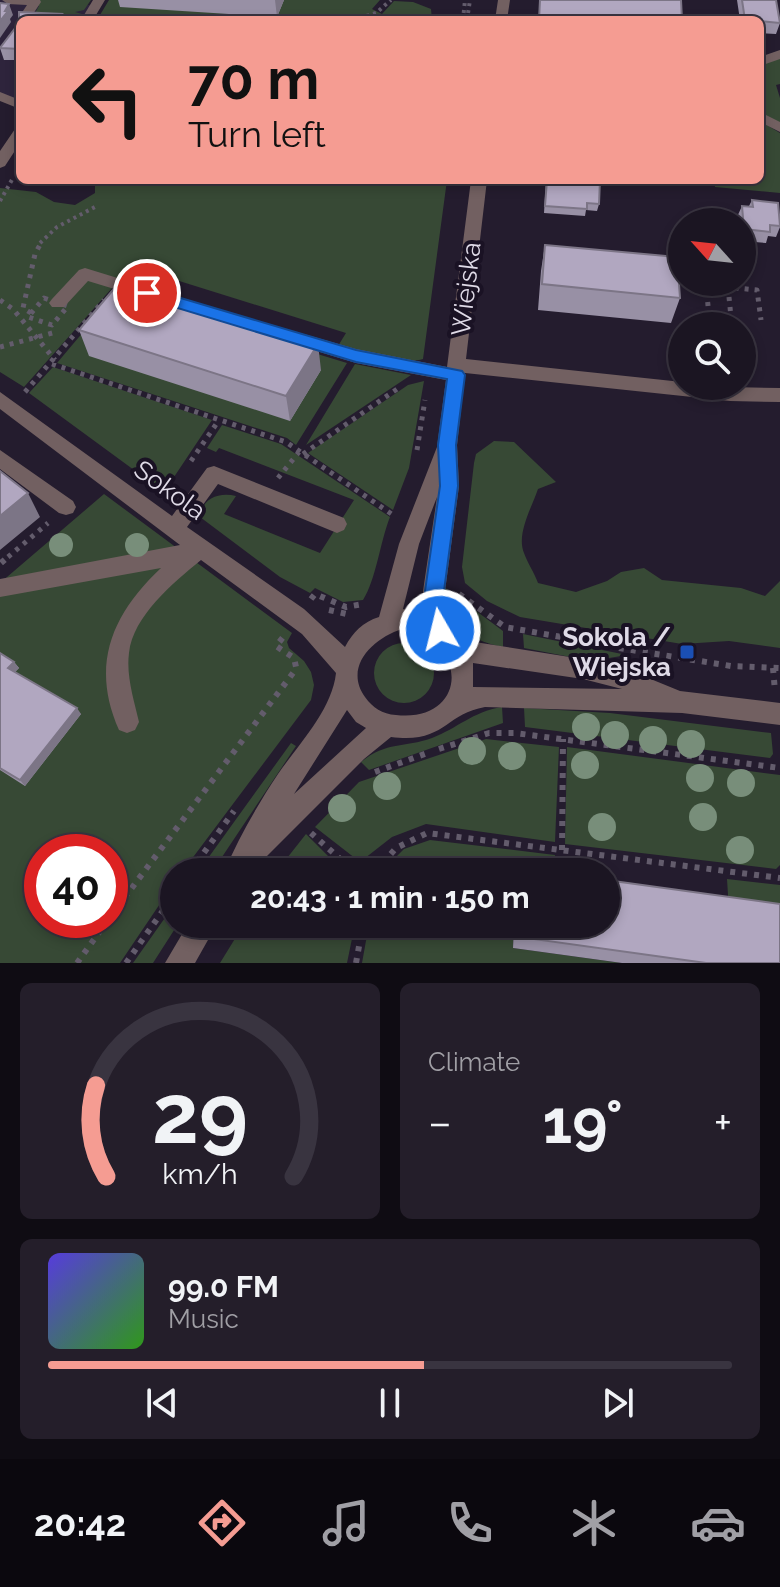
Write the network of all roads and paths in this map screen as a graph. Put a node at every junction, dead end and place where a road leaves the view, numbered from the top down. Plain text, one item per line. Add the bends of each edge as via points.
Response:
1 (8, 0) edge
2 (391, 0) edge
3 (26, 16) edge
4 (366, 16) edge
5 (16, 138) edge
6 (0, 163) edge
7 (16, 174) edge
8 (479, 184) edge
9 (0, 201) edge
10 (95, 207) dead end
11 (117, 284) junction
12 (756, 290) edge
13 (161, 298) edge
14 (0, 300) edge
15 (58, 303) dead end
16 (16, 313) junction
17 (761, 320) dead end
18 (56, 332) dead end
19 (281, 334) edge
20 (35, 337) junction
21 (0, 347) edge
22 (53, 362) junction
23 (433, 370) junction
24 (457, 370) junction
25 (24, 393) dead end
26 (780, 395) edge
27 (0, 399) edge
28 (447, 445) junction
29 (301, 453) junction
30 (0, 458) edge
31 (265, 495) junction
32 (58, 514) joint
33 (403, 522) dead end
34 (337, 524) dead end
35 (175, 528) junction
36 (200, 548) junction
37 (0, 564) edge
38 (449, 586) dead end
39 (0, 588) edge
40 (315, 614) junction
41 (350, 616) dead end
42 (389, 621) junction
43 (440, 630) junction
44 (365, 634) junction
45 (583, 641) dead end
46 (612, 646) dead end
47 (458, 650) junction
48 (776, 668) edge
49 (293, 673) dead end
50 (346, 675) junction
51 (457, 701) junction
52 (682, 702) junction
53 (778, 705) edge
54 (127, 722) dead end
55 (387, 726) junction
56 (563, 739) junction
57 (780, 768) edge
58 (359, 777) dead end
59 (305, 827) dead end
60 (562, 850) junction
61 (245, 858) edge
62 (249, 858) edge
63 (339, 858) edge
64 (384, 858) edge
65 (778, 875) edge
66 (128, 893) edge
67 (160, 915) edge
68 (95, 938) edge
69 (195, 938) edge
70 (360, 938) edge
71 (77, 963) edge
72 (126, 963) edge
73 (179, 963) edge
74 (356, 963) edge

1 - 3 street via 35,2
2 - 4 path
5 - 6 street
7 - 9 path
8 - 24 street, Wiejska
10 - 16 path via 42,236 23,304 30,315
11 - 13 street
11 - 15 street via 85,274
11 - 22 path
12 - 17 path
14 - 16 path
16 - 20 path
18 - 20 path
19 - 23 street via 356,356
20 - 21 path
20 - 22 path
22 - 25 path
22 - 29 path via 286,442
23 - 24 street
23 - 29 path
24 - 26 street
24 - 28 street, Wiejska
27 - 35 street, Sokola
28 - 42 street, Wiejska via 409,544
28 - 43 street, Wiejska via 449,486 434,591
29 - 31 path
29 - 33 path
30 - 32 street
31 - 34 street
31 - 35 street via 214,474
32 - 37 path
35 - 36 street, Sokola
36 - 39 street
36 - 40 street, Sokola
36 - 54 street via 159,585 120,643
38 - 45 path via 505,627
40 - 41 path
40 - 44 street, Sokola
40 - 50 street, Sokola
42 - 43 street via 416,620
42 - 44 street
43 - 47 street
44 - 50 street via 350,654
46 - 48 path via 731,666
47 - 51 street via 464,675
47 - 52 street via 614,675
48 - 53 path
49 - 66 path
50 - 55 street via 360,710
50 - 61 street via 325,729 264,819
51 - 52 street via 485,696
51 - 55 street via 419,728
52 - 53 street
55 - 62 street via 355,751
56 - 57 path
56 - 58 path via 489,733
56 - 60 path
59 - 63 path
60 - 64 path via 427,833 405,841
60 - 65 path
67 - 72 path
68 - 71 path
69 - 73 street
70 - 74 path

